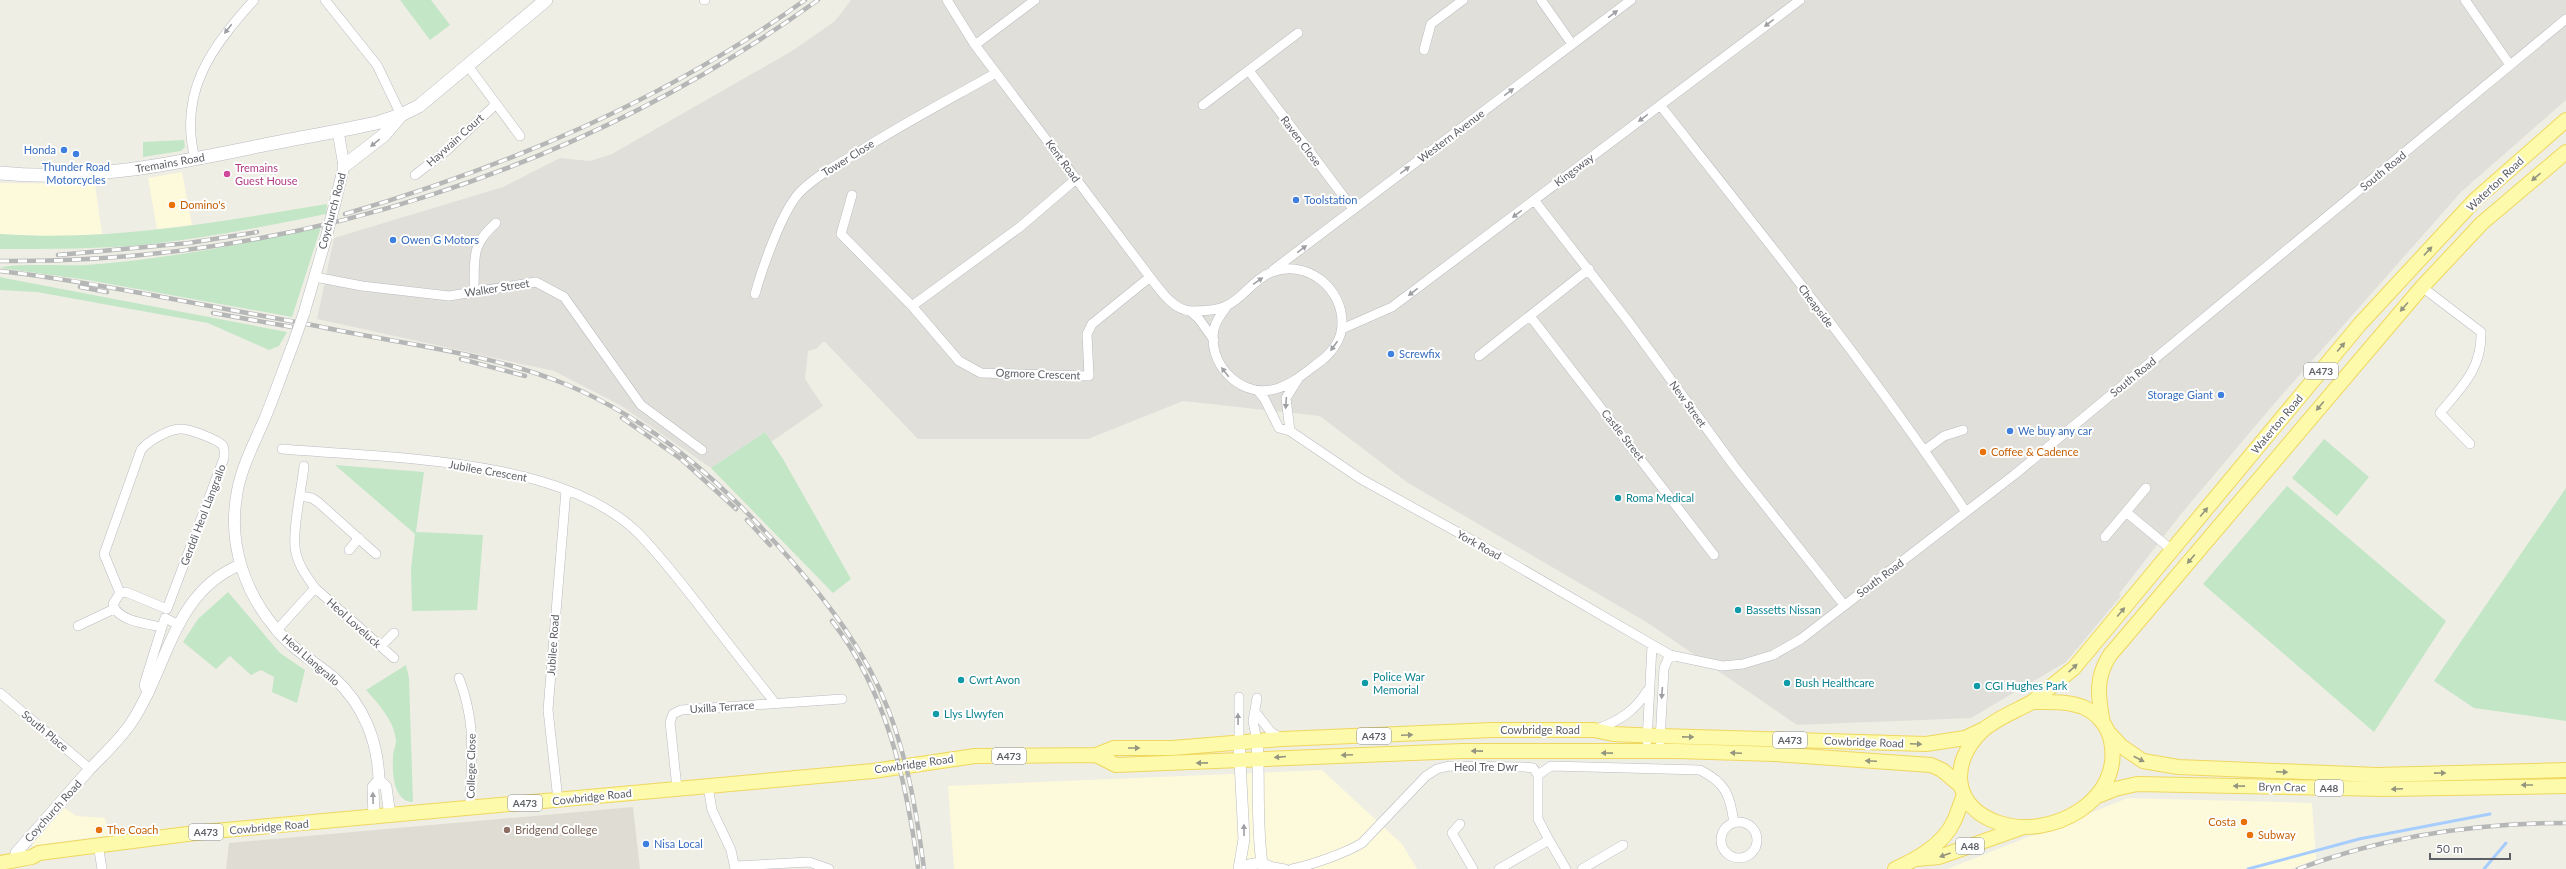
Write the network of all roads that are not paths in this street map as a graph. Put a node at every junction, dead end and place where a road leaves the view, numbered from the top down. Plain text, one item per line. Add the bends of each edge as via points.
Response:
1 (254, 0) edge
2 (325, 0) edge
3 (546, 0) edge
4 (946, 0) edge
5 (1035, 0) edge
6 (1463, 0) edge
7 (1541, 0) edge
8 (1631, 0) edge
9 (1800, 0) edge
10 (2465, 0) edge
11 (2566, 19) edge
12 (1298, 33) dead end
13 (1572, 44) junction
14 (975, 45) junction
15 (1424, 50) dead end
16 (2510, 65) junction
17 (468, 66) junction
18 (1250, 72) junction
19 (996, 73) junction
20 (495, 105) junction
21 (1660, 105) junction
22 (1203, 106) dead end
23 (401, 115) junction
24 (2566, 120) edge
25 (338, 131) junction
26 (520, 136) dead end
27 (2566, 152) edge
28 (195, 159) junction
29 (344, 166) junction
30 (0, 173) edge
31 (415, 176) dead end
32 (1076, 179) junction
33 (852, 195) dead end
34 (1534, 200) junction
35 (1353, 209) junction
36 (496, 223) dead end
37 (1589, 269) junction
38 (1271, 272) junction
39 (315, 277) junction
40 (1150, 277) junction
41 (2422, 287) junction
42 (474, 291) junction
43 (755, 294) dead end
44 (912, 306) junction
45 (1228, 306) junction
46 (1190, 311) junction
47 (1530, 316) junction
48 (1342, 329) junction
49 (1214, 340) junction
50 (292, 347) joint
51 (1479, 356) dead end
52 (1299, 377) junction
53 (1258, 391) junction
54 (1963, 430) dead end
55 (1290, 431) junction
56 (2470, 444) dead end
57 (282, 449) dead end
58 (702, 450) dead end
59 (1925, 450) junction
60 (304, 466) dead end
61 (2146, 488) dead end
62 (566, 490) junction
63 (300, 496) junction
64 (1966, 512) junction
65 (2126, 512) junction
66 (2105, 537) dead end
67 (359, 538) junction
68 (349, 550) dead end
69 (2172, 550) junction
70 (376, 554) dead end
71 (1714, 555) dead end
72 (240, 565) junction
73 (667, 565) joint
74 (315, 588) junction
75 (120, 593) junction
76 (1844, 605) junction
77 (114, 609) junction
78 (164, 618) junction
79 (179, 625) junction
80 (78, 626) dead end
81 (277, 630) junction
82 (394, 633) dead end
83 (381, 646) junction
84 (1652, 646) junction
85 (1670, 655) junction
86 (394, 658) dead end
87 (458, 678) dead end
88 (1648, 689) junction
89 (0, 693) edge
90 (148, 695) junction
91 (1239, 697) dead end
92 (1256, 698) dead end
93 (842, 699) dead end
94 (2032, 702) junction
95 (775, 703) junction
96 (1256, 713) junction
97 (2106, 728) junction
98 (1984, 729) junction
99 (1594, 730) junction
100 (1653, 736) junction
101 (1282, 739) junction
102 (1257, 741) junction
103 (1239, 742) junction
104 (1653, 752) junction
105 (1096, 755) junction
106 (1258, 759) junction
107 (1240, 760) junction
108 (90, 769) junction
109 (2566, 770) edge
110 (1538, 776) junction
111 (379, 780) junction
112 (708, 786) junction
113 (2566, 786) edge
114 (676, 788) junction
115 (1962, 790) junction
116 (2095, 797) junction
117 (558, 800) junction
118 (470, 809) junction
119 (390, 816) junction
120 (374, 818) junction
121 (1734, 823) dead end
122 (1460, 824) dead end
123 (2022, 828) junction
124 (1549, 840) junction
125 (98, 844) junction
126 (1623, 845) dead end
127 (16, 853) junction
128 (40, 853) junction
129 (0, 855) edge
130 (1916, 859) junction
131 (0, 863) edge
132 (1268, 866) edge
133 (735, 868) edge
134 (1304, 868) edge
135 (102, 869) edge
136 (830, 869) edge
137 (1240, 869) edge
138 (1285, 869) edge
139 (1292, 869) edge
140 (1473, 869) edge
141 (1499, 869) edge
142 (1566, 869) edge
143 (1582, 869) edge
144 (1895, 869) edge

1 -> 28 street via 222,38 195,89 190,106 191,141
2 - 23 street via 377,65
3 - 17 main road
4 - 14 street, Kent Road
5 - 14 street
6 - 15 street via 1431,24
7 - 13 street
13 -> 8 street, Western Avenue
9 -> 21 street, Kingsway
10 - 16 street
11 - 16 street, South Road
12 - 18 street
35 -> 13 street, Western Avenue
14 - 19 street, Kent Road
16 - 64 street, South Road
17 - 20 street
17 - 23 main road via 418,106
18 - 22 street
18 - 35 street, Raven Close
19 - 32 street, Kent Road
19 - 43 street, Tower Close via 870,145 801,190 790,207 762,271
20 - 26 street
20 - 31 street, Haywain Court
21 -> 34 street, Kingsway
21 - 59 street, Cheapside
23 - 25 main road
23 -> 29 main road via 384,135
69 -> 24 main road, Waterton Road / A473 via 2360,324 2476,200
25 - 28 main road, Tremains Road
25 - 29 street, Coychurch Road
27 -> 41 main road, Waterton Road / A473 via 2482,223
28 - 30 main road, Tremains Road via 88,175 32,176
29 - 39 street, Coychurch Road, bridge
32 - 40 street, Kent Road
32 - 44 street via 1020,227
33 - 44 street, Ogmore Crescent via 841,234
34 - 37 street, New Street
34 -> 48 street, Kingsway via 1392,307
38 -> 35 street, Western Avenue
36 - 42 street via 484,233 475,250
37 - 47 street
37 - 76 street, New Street via 1734,466
45 -> 38 street
38 - 48 street via 1283,269 1306,272 1328,285 1339,304
39 - 42 street, Walker Street via 362,286 449,296
39 - 50 street, Coychurch Road, bridge
40 - 44 street, Ogmore Crescent via 1092,324 1087,334 1089,376 981,373 959,361
40 - 46 street, Kent Road via 1173,304
41 - 56 street via 2481,332 2482,348 2477,366 2440,413
41 -> 97 main road, Waterton Road / A473 via 2110,656 2102,669 2097,692
42 - 58 street, Walker Street via 536,282 564,297 641,405
45 - 46 street, Kent Road via 1214,310
45 - 49 street via 1218,319
46 - 49 street, Kent Road
47 - 51 street
47 - 71 street, Castle Street
48 -> 52 street via 1332,350
53 -> 49 street via 1237,383 1227,375 1220,365
50 - 72 street, Heol Llangrallo via 237,490 236,544
52 - 53 street via 1284,386
52 -> 55 street via 1286,398
53 - 55 street, York Road via 1280,428
54 - 59 street via 1944,436
55 - 84 street, York Road via 1361,478
57 - 62 street, Jubilee Crescent via 465,465 525,476
59 - 64 street, Cheapside
60 - 63 street, Heol Loveluck
61 - 65 street
62 - 73 street, Jubilee Crescent via 605,508 636,531
62 - 117 street, Jubilee Road via 548,710
63 - 67 street via 318,502
63 - 74 street, Heol Loveluck via 295,552
64 - 76 street, South Road
65 - 66 street
65 - 69 street
67 - 68 street
67 - 70 street
94 -> 69 main road, Waterton Road / A473 via 2074,668
72 - 79 street via 223,572 207,584 195,597
72 - 81 street, Heol Llangrallo via 252,591
73 - 95 street, Uxilla Terrace
74 - 81 street
74 - 83 street, Heol Loveluck
75 - 77 street via 114,600
75 - 78 street via 132,594
75 - 78 street, Gerddi Heol Llangrallo via 104,554 141,450 149,442 177,429 219,442 224,448 224,458
76 - 85 street, South Road via 1795,642 1773,655 1743,664 1722,666
77 - 78 street via 121,616
77 - 80 street
78 - 79 street
78 - 90 street, Gerddi Heol Llangrallo via 144,685
79 - 90 street
81 - 111 street, Heol Llangrallo via 335,679 362,713 379,760
82 - 83 street
83 - 86 street, Heol Loveluck
84 - 85 street, York Road
84 - 88 street
85 -> 100 street via 1664,668
87 - 118 street, College Close via 468,702 473,738
88 - 99 street via 1641,702 1624,718
88 - 100 street
89 - 108 street, South Place
90 - 108 street via 127,728
103 -> 91 street
92 - 96 street
93 - 95 street, Uxilla Terrace
94 - 97 main road, A48 via 2064,702 2076,705 2094,714
94 - 98 main road, A48
95 - 114 street, Uxilla Terrace via 681,710 673,714 670,722
96 - 101 street via 1271,732
96 - 102 street via 1253,721
97 -> 109 main road, Bryn Crac / A48 via 2122,746 2143,761 2178,767 2377,775
97 - 116 main road, A48 via 2113,755 2112,766
100 -> 98 main road, Cowbridge Road / A473 via 1926,744 1965,738
98 - 115 main road, A48 via 1961,762
99 - 100 main road, Cowbridge Road / A473 via 1613,734
101 -> 99 main road, Cowbridge Road / A473 via 1492,730
100 - 104 street
100 - 104 street
101 - 102 main road, Cowbridge Road / A473
102 - 103 main road, Cowbridge Road / A473
102 - 106 street
105 -> 103 main road, Cowbridge Road / A473 via 1114,748 1172,748
103 - 107 street
104 -> 106 main road, Cowbridge Road / A473 via 1462,751
115 -> 104 main road, Cowbridge Road / A473 via 1942,770 1916,763 1775,754
107 -> 105 main road, Cowbridge Road / A473 via 1115,765
105 - 112 main road, Cowbridge Road / A473 via 975,756 873,770
106 - 107 main road, Cowbridge Road / A473
106 - 132 street via 1258,832
137 -> 107 street via 1244,839
108 - 127 street, Coychurch Road
110 - 121 street via 1552,766 1700,770 1716,778 1725,789
110 - 124 street via 1538,819
110 - 134 street, Heol Tre Dwr via 1532,768 1524,767 1449,766 1438,769 1426,776 1362,843
111 - 119 street, Heol Llangrallo via 386,787
120 -> 111 street, Heol Llangrallo via 373,787
112 - 114 main road, Cowbridge Road / A473
112 - 133 street via 712,810 731,850
113 -> 116 main road, Bryn Crac / A48 via 2385,789 2137,784 2115,788
114 - 117 main road, Cowbridge Road / A473
115 - 123 main road, A48 via 1975,810 1985,817 1998,823
115 - 130 main road, A48 via 1949,829 1937,843
116 - 123 main road, A48 via 2082,810 2062,820 2048,825
117 - 118 main road, Cowbridge Road / A473
118 - 119 main road, Cowbridge Road / A473
119 - 120 main road, Cowbridge Road / A473
120 - 125 main road, Cowbridge Road / A473 via 203,832
122 - 140 street via 1452,833
123 -> 130 main road, A48 via 1939,857
124 - 141 street
124 - 142 street
125 - 128 main road, Cowbridge Road / A473
125 - 135 street
126 - 143 street
127 - 128 main road, Cowbridge Road / A473 via 32,850
127 - 129 main road, Cowbridge Road / A473
128 - 131 main road, Cowbridge Road / A473
130 - 144 main road, A48
132 - 137 street via 1253,863
132 - 138 street
133 - 136 street via 809,862
134 - 139 street, Heol Tre Dwr

